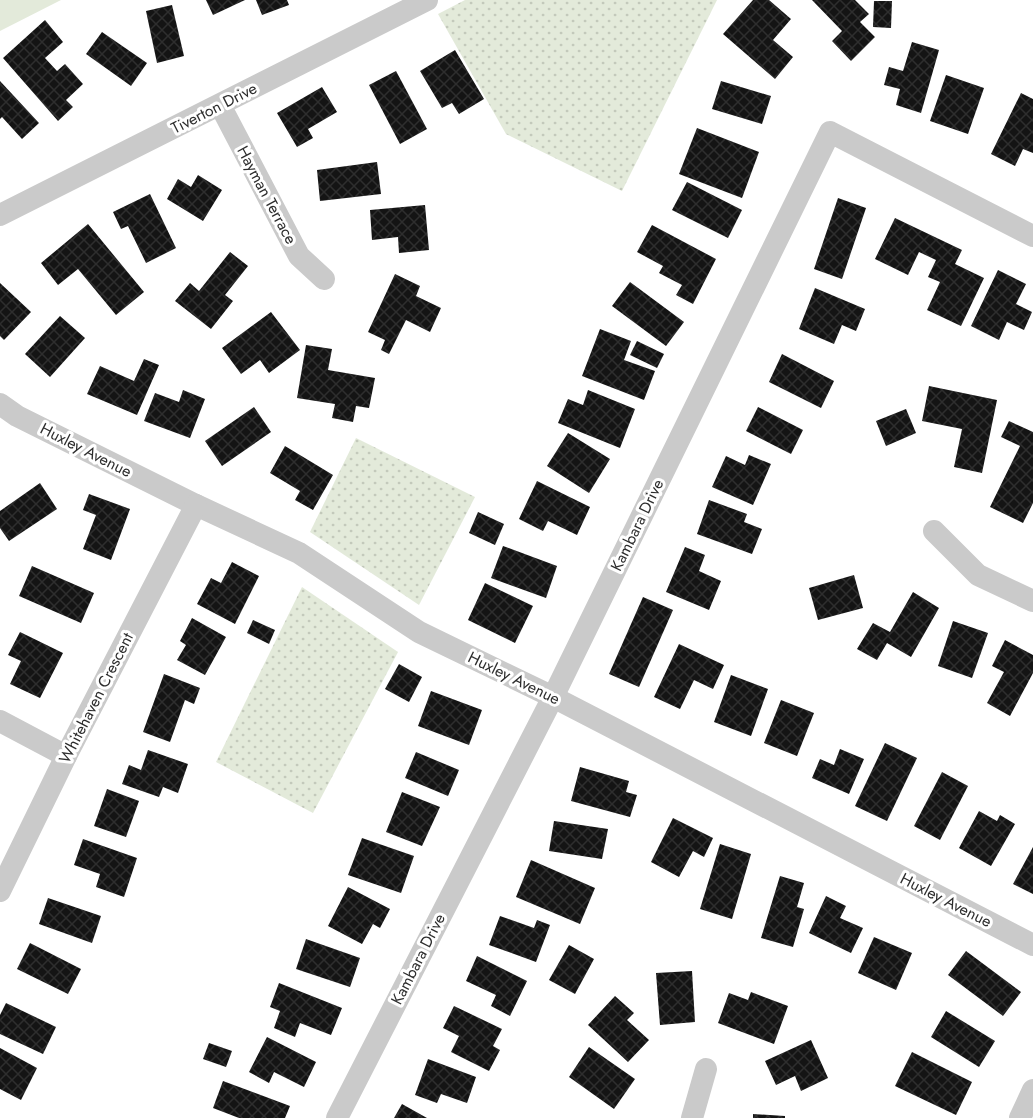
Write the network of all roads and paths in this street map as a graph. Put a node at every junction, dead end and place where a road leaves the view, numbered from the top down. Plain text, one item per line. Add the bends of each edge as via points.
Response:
1 (427, 0) edge
2 (220, 105) junction
3 (0, 214) edge
4 (1033, 236) edge
5 (324, 279) dead end
6 (0, 404) edge
7 (196, 505) junction
8 (934, 531) dead end
9 (1033, 601) edge
10 (553, 697) junction
11 (0, 721) edge
12 (66, 756) junction
13 (0, 891) edge
14 (1033, 945) edge
15 (706, 1069) dead end
16 (1033, 1090) edge
17 (337, 1118) edge
18 (692, 1118) edge
19 (1020, 1118) edge

1 - 2 street, Tiverton Drive
2 - 3 street, Tiverton Drive
2 - 5 street, Hayman Terrace via 299,256
4 - 10 street, Kambara Drive via 830,132
6 - 7 street, Huxley Avenue via 16,416
7 - 10 street, Huxley Avenue via 299,553 419,632
7 - 12 street, Whitehaven Crescent
8 - 9 street via 978,575
10 - 14 street, Huxley Avenue
10 - 17 street, Kambara Drive
11 - 12 street
12 - 13 street, Whitehaven Crescent
15 - 18 street
16 - 19 street

